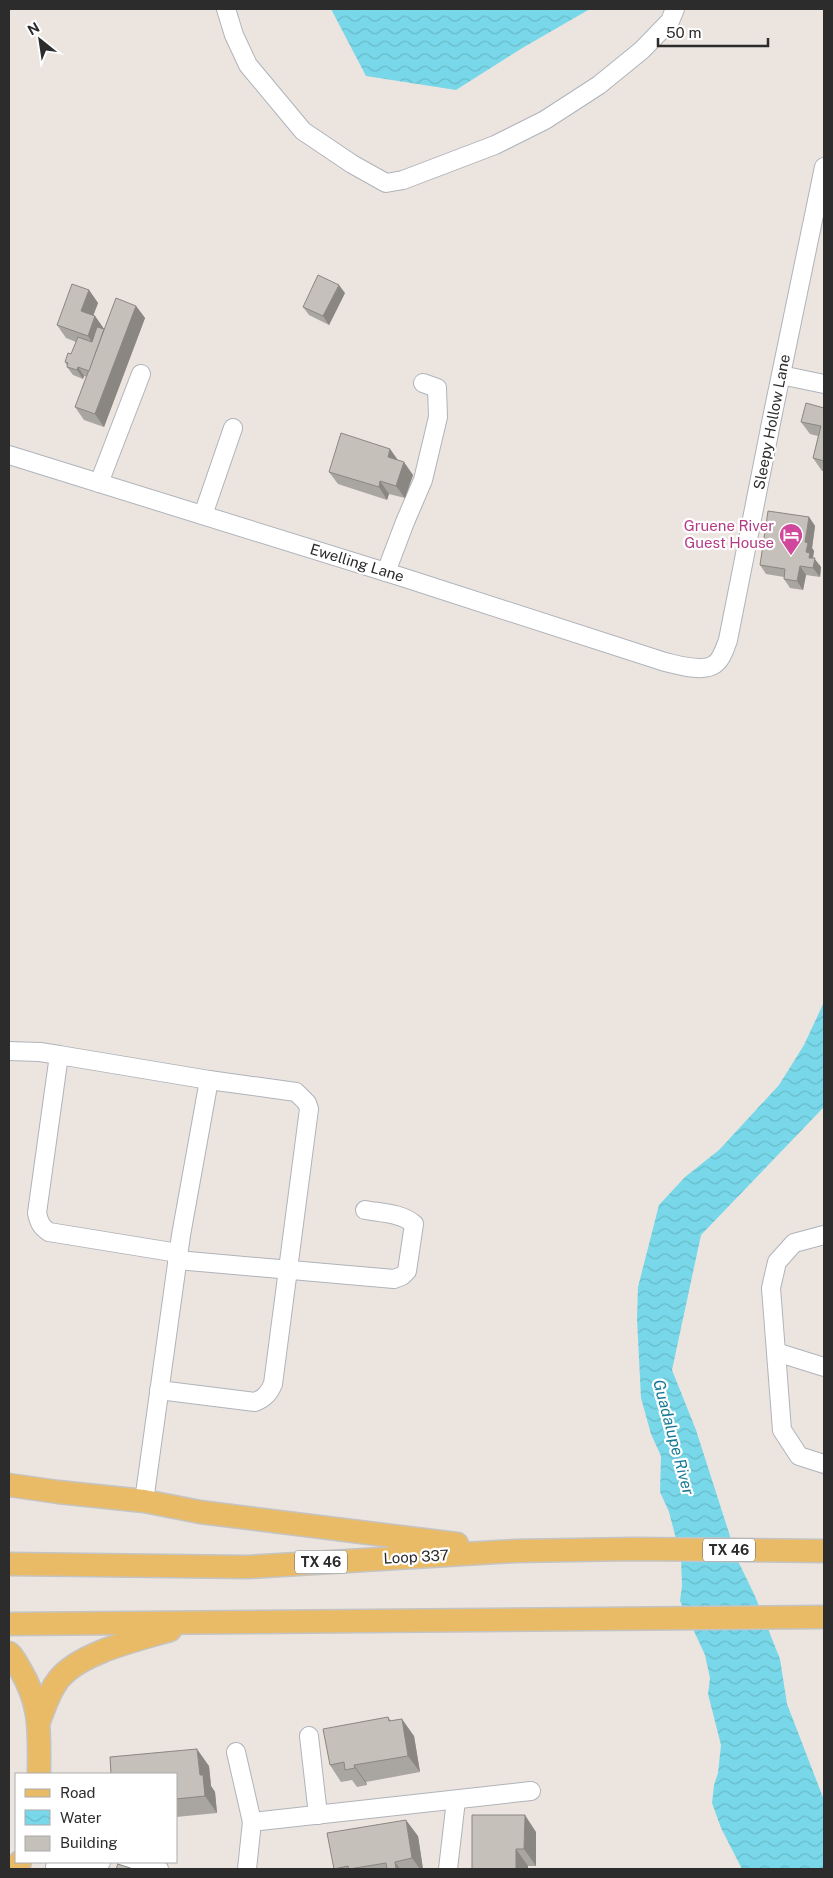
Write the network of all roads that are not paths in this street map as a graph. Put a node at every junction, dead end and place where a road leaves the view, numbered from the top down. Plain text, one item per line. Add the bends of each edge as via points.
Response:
1 (226, 9) edge
2 (675, 9) edge
3 (824, 167) edge
4 (141, 374) dead end
5 (781, 375) junction
6 (423, 383) dead end
7 (824, 384) edge
8 (233, 428) dead end
9 (9, 455) edge
10 (99, 483) junction
11 (203, 515) junction
12 (386, 572) junction
13 (706, 668) joint
14 (9, 1051) edge
15 (59, 1055) junction
16 (209, 1080) junction
17 (365, 1210) dead end
18 (824, 1235) edge
19 (178, 1256) junction
20 (287, 1270) junction
21 (776, 1352) junction
22 (824, 1367) edge
23 (159, 1390) junction
24 (824, 1464) edge
25 (9, 1485) edge
26 (144, 1501) junction
27 (515, 1551) junction
28 (824, 1551) edge
29 (9, 1564) edge
30 (824, 1617) edge
31 (198, 1622) junction
32 (9, 1624) edge
33 (9, 1653) edge
34 (39, 1721) junction
35 (309, 1736) dead end
36 (236, 1752) dead end
37 (39, 1773) edge
38 (531, 1791) dead end
39 (456, 1800) junction
40 (318, 1815) junction
41 (252, 1822) junction
42 (97, 1863) edge
43 (132, 1863) edge
44 (52, 1866) edge
45 (159, 1869) edge
46 (246, 1869) edge
47 (448, 1869) edge

1 - 2 street via 248,65 303,131 386,182 403,180 495,145 545,120 599,85 642,50 670,21
3 - 5 street, Sleepy Hollow Lane
4 - 10 street
5 - 7 street
5 - 13 street, Sleepy Hollow Lane via 728,640 715,664
6 - 12 street via 438,388 438,417 423,480
8 - 11 street
9 - 10 street, Ewelling Lane
10 - 11 street, Ewelling Lane
11 - 12 street, Ewelling Lane
12 - 13 street, Ewelling Lane via 665,662
14 - 15 street
15 - 16 street
15 - 19 street via 38,1220 49,1232
16 - 19 street
16 - 20 street via 296,1092 307,1103 309,1109
17 - 20 street via 408,1218 414,1224 407,1271 402,1276 394,1279
18 - 21 street via 794,1243 777,1262 771,1288
19 - 20 street
19 - 23 street
20 - 23 street via 273,1384 266,1396 255,1402
21 - 22 street
21 - 24 street via 782,1430 799,1456
23 - 26 street
25 - 26 main road
26 - 27 main road via 200,1512
27 - 28 main road, Loop 337 / TX 46
27 - 29 main road, Loop 337 / TX 46 via 248,1566
30 - 31 main road
31 - 32 main road
31 - 34 main road via 112,1647 78,1663 59,1678
33 - 34 main road via 23,1675
34 - 37 main road
35 - 40 street
36 - 41 street
38 - 39 street
39 - 40 street
39 - 47 street
40 - 41 street
41 - 46 street
42 - 44 street
43 - 45 street

